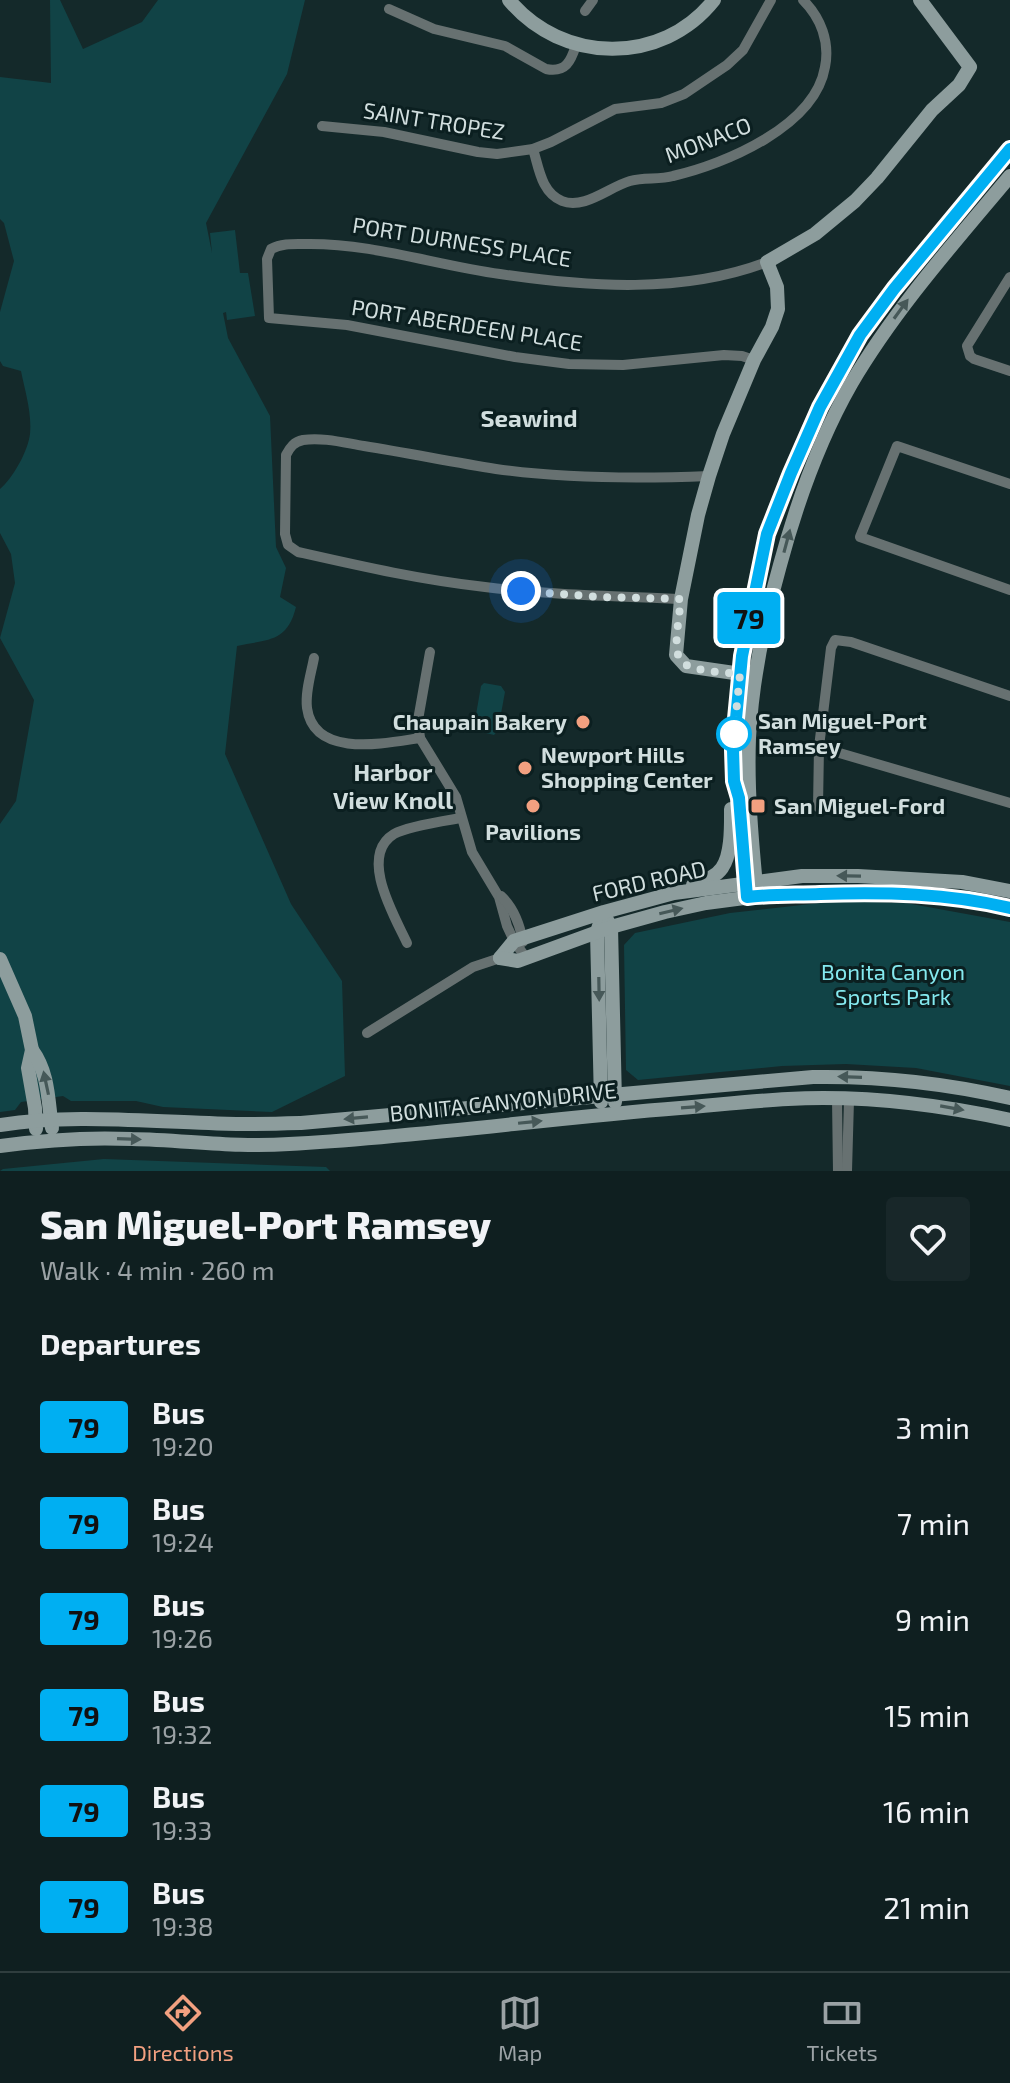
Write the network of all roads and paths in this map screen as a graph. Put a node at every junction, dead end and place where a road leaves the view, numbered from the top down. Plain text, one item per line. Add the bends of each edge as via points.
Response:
1 (509, 0) edge
2 (593, 0) edge
3 (714, 0) edge
4 (771, 0) edge
5 (803, 0) edge
6 (920, 0) edge
7 (389, 9) dead end
8 (585, 11) dead end
9 (576, 45) junction
10 (322, 126) dead end
11 (533, 149) junction
12 (1010, 149) edge
13 (1010, 176) edge
14 (767, 262) junction
15 (1010, 277) edge
16 (269, 318) joint
17 (754, 360) junction
18 (1010, 371) edge
19 (709, 476) junction
20 (1010, 484) edge
21 (1010, 590) edge
22 (681, 599) junction
23 (430, 652) dead end
24 (314, 658) dead end
25 (740, 674) junction
26 (755, 676) junction
27 (1010, 696) edge
28 (420, 738) junction
29 (819, 747) junction
30 (735, 785) junction
31 (1010, 803) edge
32 (818, 807) dead end
33 (461, 818) junction
34 (1010, 888) edge
35 (751, 890) junction
36 (674, 893) junction
37 (1008, 908) edge
38 (604, 912) junction
39 (604, 929) junction
40 (518, 940) junction
41 (407, 943) dead end
42 (500, 958) junction
43 (526, 958) junction
44 (0, 959) edge
45 (367, 1033) dead end
46 (32, 1050) junction
47 (608, 1094) junction
48 (1010, 1098) edge
49 (843, 1100) junction
50 (608, 1114) junction
51 (51, 1120) junction
52 (1010, 1120) edge
53 (35, 1121) junction
54 (0, 1125) edge
55 (54, 1141) junction
56 (37, 1142) junction
57 (0, 1146) edge
58 (838, 1171) edge
59 (847, 1171) edge

1 - 9 main road via 536,26
2 - 8 street
3 - 9 main road via 690,23 647,45 613,50
4 - 11 street, SAINT TROPEZ via 743,50 684,94 615,109
5 - 11 street, MONACO via 825,37 825,72 806,106 767,138 676,176 633,180 576,203 547,190
6 - 14 main road, PORT DURNESS PLACE via 970,67 855,201 815,234
7 - 9 street via 434,29 505,46 546,69 564,67
10 - 11 street, SAINT TROPEZ via 384,132 478,152
12 - 25 main road via 860,335 820,407 767,534
26 -> 13 main road via 795,509 850,386 913,293
14 - 16 street, PORT DURNESS PLACE via 695,281 591,283 501,274 363,248 288,244 268,252
14 - 17 main road via 777,287 778,309
15 - 18 street via 967,346 974,359
16 - 17 street, PORT ABERDEEN PLACE via 347,325 569,364 623,365 724,355
17 - 19 main road
19 - 22 main road
19 - 22 street via 551,475 314,440 290,446 284,461 285,534 288,545 298,552 483,587
20 - 21 street via 897,446 860,537
22 - 25 main road via 679,660 699,669
23 - 28 street via 418,720
24 - 28 street via 307,705 313,723 328,738 358,744
25 - 26 main road
25 - 30 main road
26 - 35 main road via 749,739
27 - 29 street via 835,640
28 - 33 street via 456,797
29 - 31 street
29 - 32 street
30 - 35 main road
30 - 36 main road via 722,868 710,879
33 - 40 street via 472,852 508,902 520,929
33 - 41 street via 400,831 383,846 382,885
34 -> 35 main road, FORD ROAD via 880,876 802,876
34 - 37 main road
35 - 36 main road, FORD ROAD
35 - 37 main road, FORD ROAD via 913,893
39 -> 35 main road, FORD ROAD
36 - 38 main road, FORD ROAD
38 - 39 main road
38 - 40 main road, FORD ROAD
39 - 43 main road, FORD ROAD
39 - 47 main road
40 - 42 main road, FORD ROAD
40 - 43 street
42 - 43 main road, FORD ROAD
42 - 45 street, FORD ROAD via 473,967
44 - 46 main road via 25,1016
51 -> 46 main road via 42,1064
46 - 53 main road via 28,1068
48 -> 47 main road, BONITA CANYON DRIVE via 849,1076
47 - 50 main road
47 -> 51 main road, BONITA CANYON DRIVE via 301,1123
50 -> 49 main road, BONITA CANYON DRIVE via 790,1099
49 -> 52 main road, BONITA CANYON DRIVE via 947,1107
49 - 58 street
49 - 59 street
55 -> 50 main road, BONITA CANYON DRIVE via 321,1142
51 - 53 main road, BONITA CANYON DRIVE
51 - 55 main road
53 - 54 main road, BONITA CANYON DRIVE
53 - 56 main road
55 - 56 main road, BONITA CANYON DRIVE
56 - 57 main road, BONITA CANYON DRIVE

